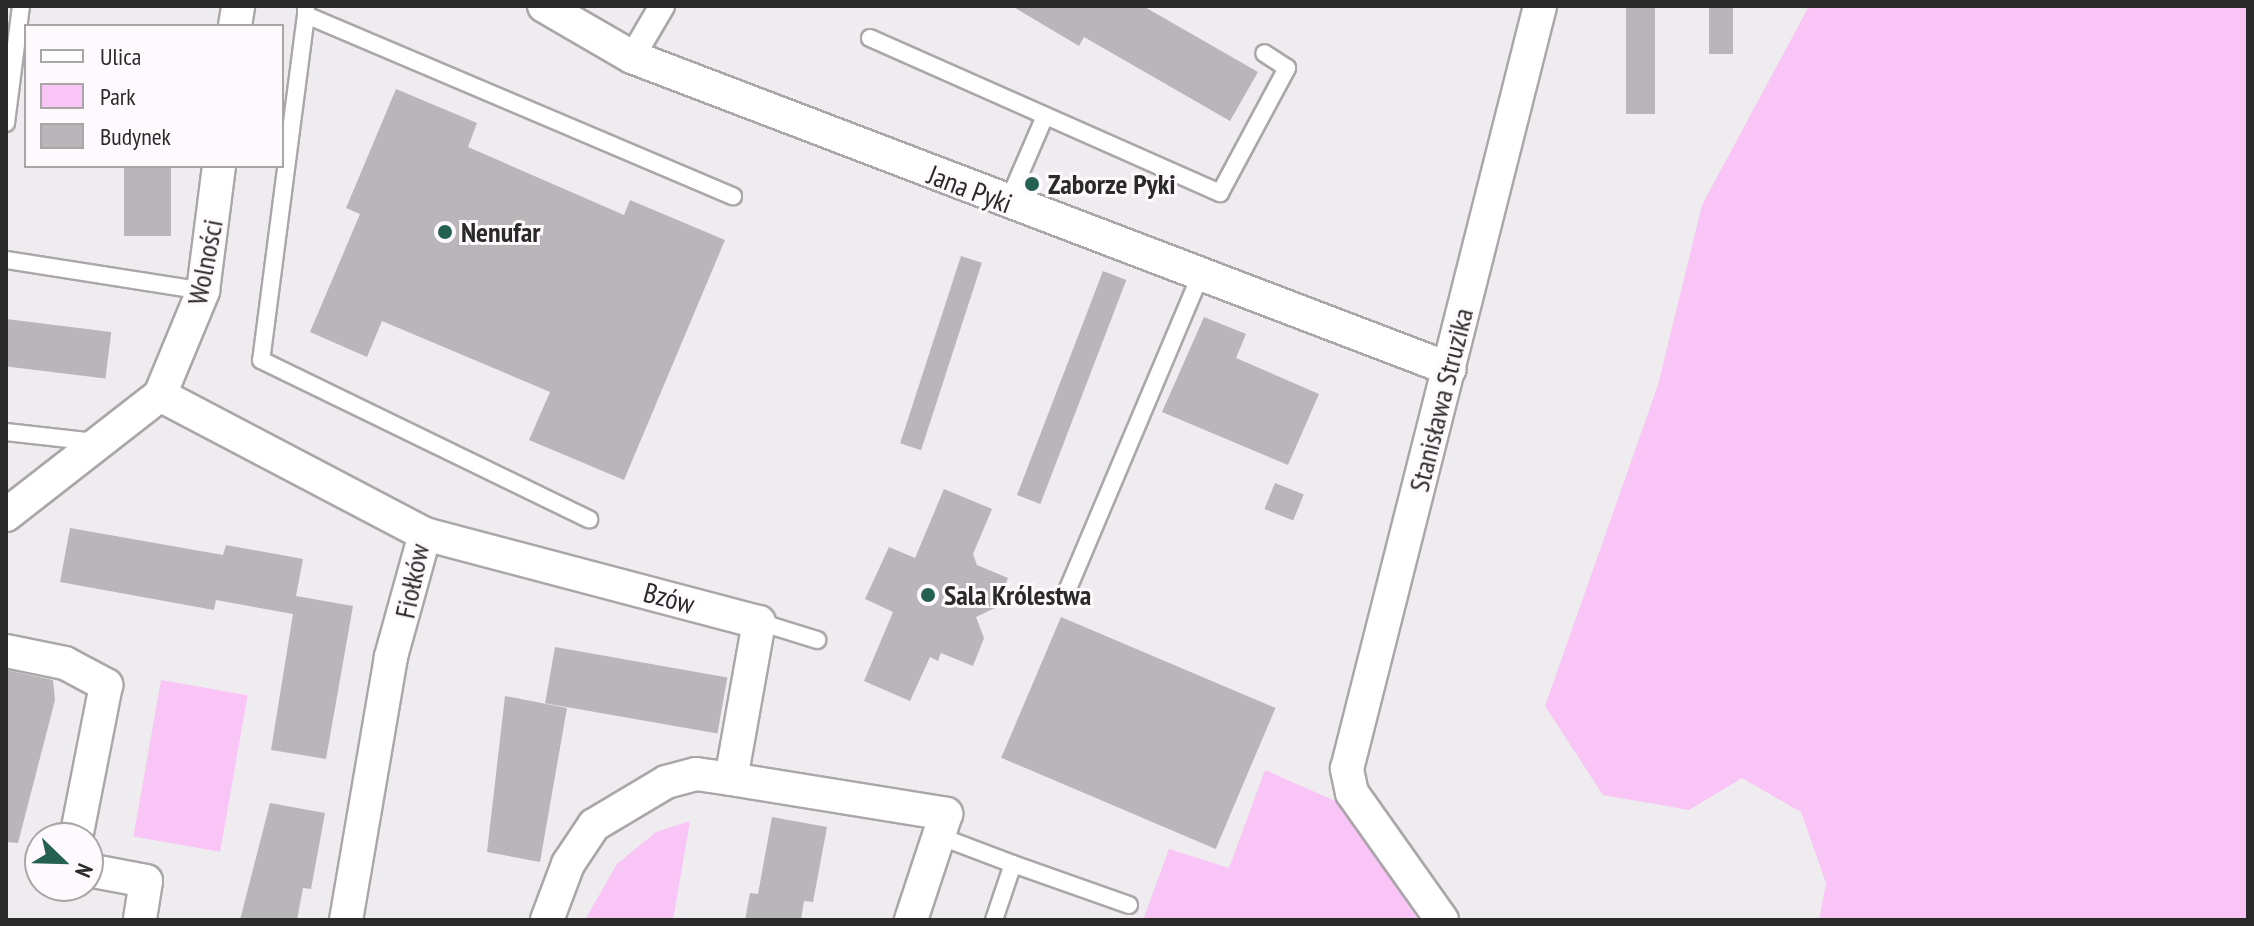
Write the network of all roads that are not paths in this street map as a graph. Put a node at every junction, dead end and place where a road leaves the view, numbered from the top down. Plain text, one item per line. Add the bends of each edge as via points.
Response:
1 (21, 6) edge
2 (544, 6) edge
3 (662, 6) edge
4 (1540, 6) edge
5 (306, 10) edge
6 (870, 38) dead end
7 (1264, 53) dead end
8 (632, 57) junction
9 (1045, 116) junction
10 (6, 123) edge
11 (219, 168) edge
12 (733, 196) dead end
13 (1007, 204) junction
14 (6, 260) edge
15 (1200, 276) junction
16 (203, 291) junction
17 (1450, 369) junction
18 (160, 395) junction
19 (6, 432) edge
20 (96, 443) junction
21 (6, 515) edge
22 (589, 519) dead end
23 (425, 534) junction
24 (1067, 591) dead end
25 (759, 622) junction
26 (817, 640) dead end
27 (6, 651) edge
28 (731, 779) junction
29 (79, 822) edge
30 (939, 836) junction
31 (1013, 864) junction
32 (104, 873) edge
33 (1129, 905) dead end
34 (140, 920) edge
35 (346, 920) edge
36 (547, 920) edge
37 (911, 920) edge
38 (994, 920) edge
39 (1442, 920) edge

1 - 10 lane
2 - 8 street, Jana Pyki
3 - 8 street
4 - 17 street, Stanisława Struzika
5 - 12 lane
5 - 22 lane via 261,360
6 - 9 lane
7 - 9 lane via 1287,68 1220,193
8 - 13 street, Jana Pyki
9 - 13 lane
11 - 16 street, Wolności
13 - 15 street, Jana Pyki
14 - 16 lane
15 - 17 street, Jana Pyki
15 - 24 lane
16 - 18 street, Wolności
17 - 39 street, Stanisława Struzika via 1347,769 1352,793
18 - 20 street
18 - 23 street, Fiołków
19 - 20 lane
20 - 21 street
23 - 25 street, Bzów
23 - 35 street, Fiołków via 391,657
25 - 26 lane
25 - 28 street
27 - 29 street via 65,663 106,685
28 - 30 street via 946,814
28 - 36 street via 696,774 666,782 606,817 568,864
30 - 31 lane
30 - 37 street
31 - 33 lane
31 - 38 lane
32 - 34 street via 146,881

